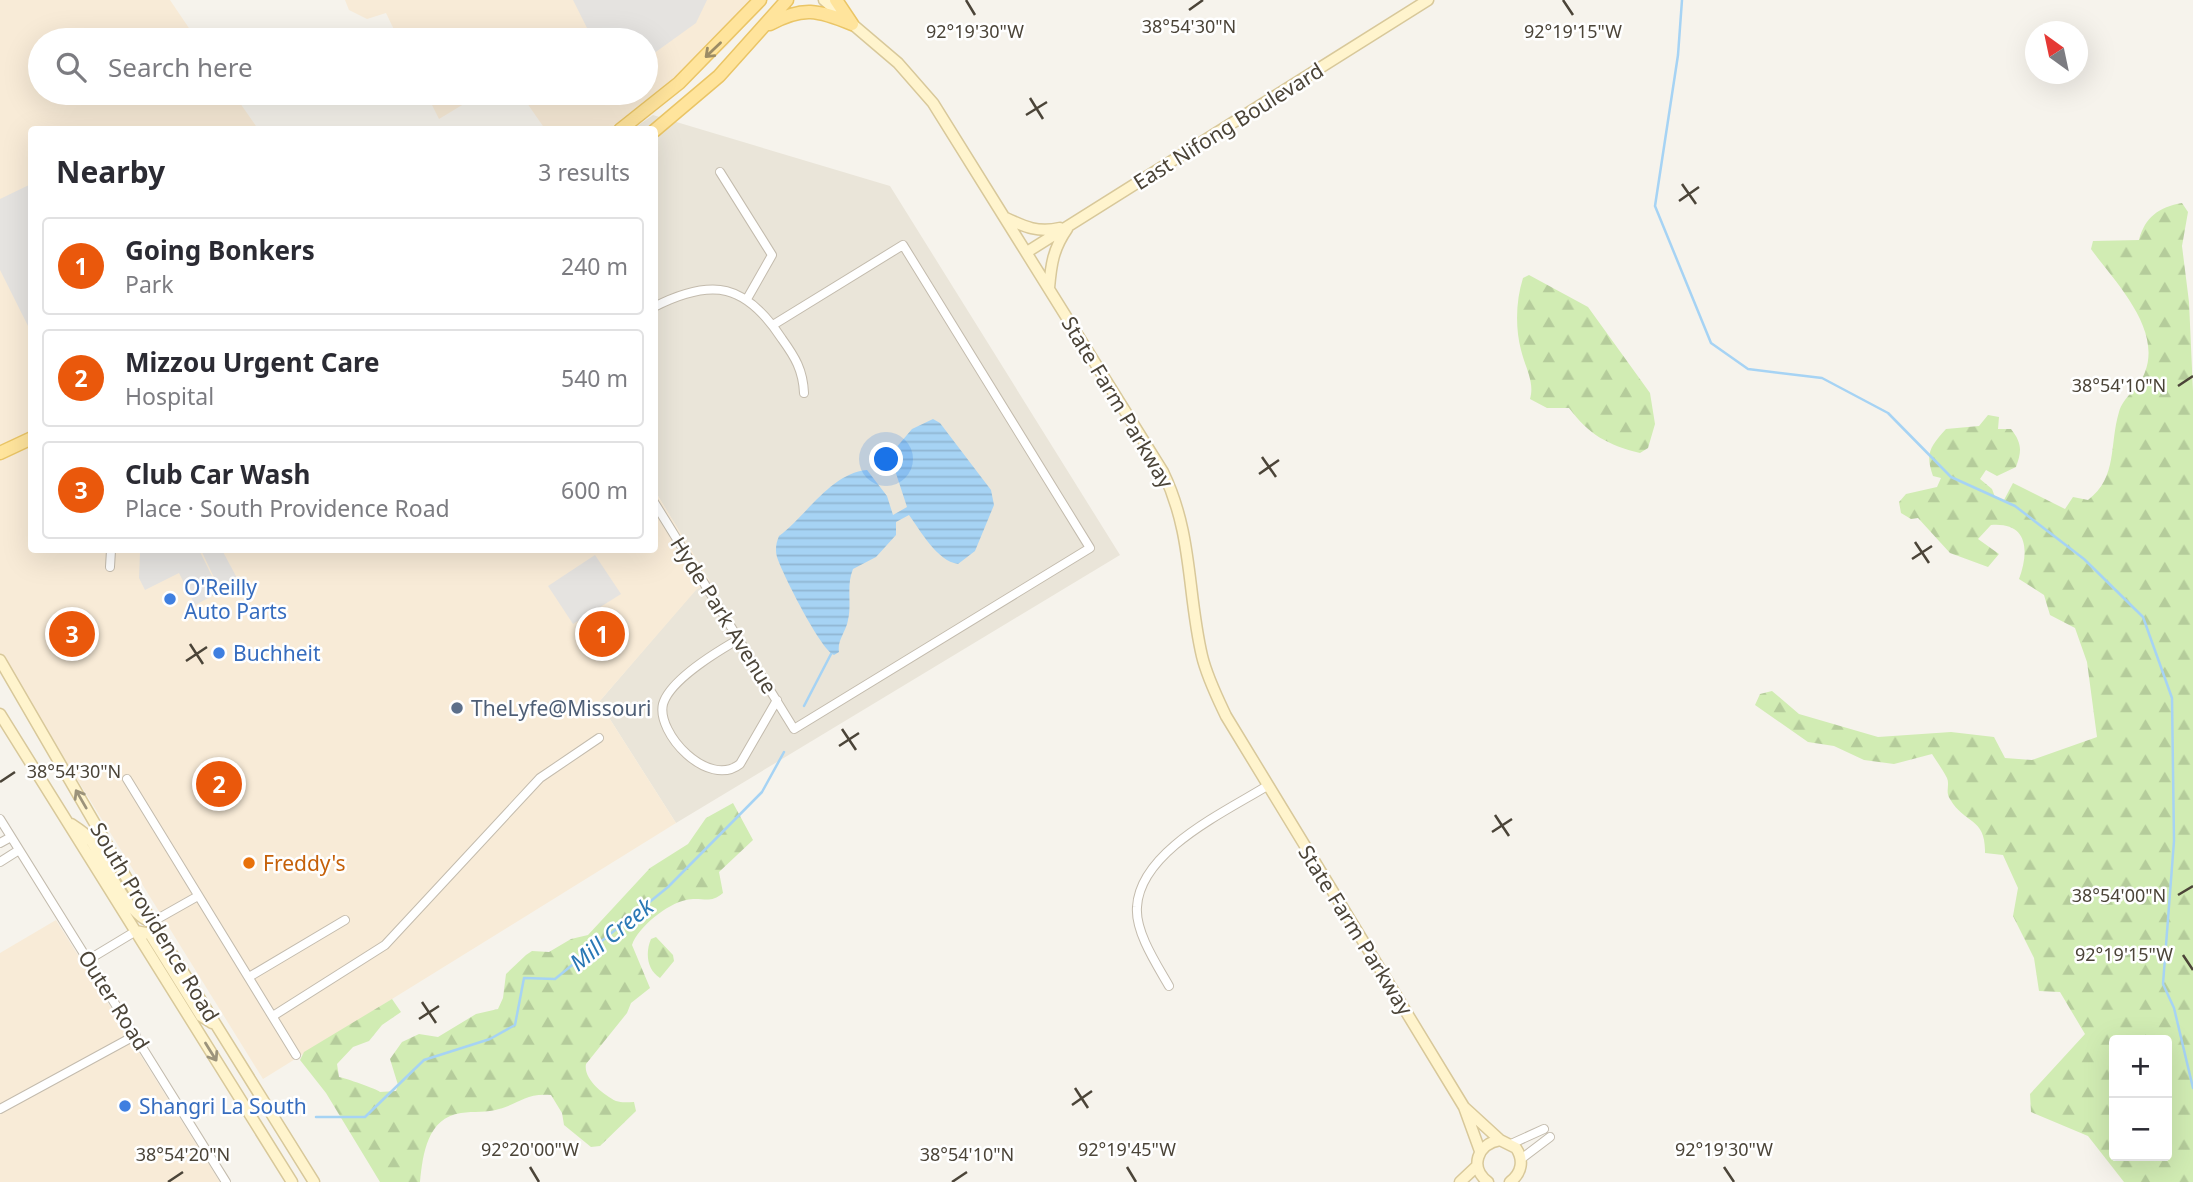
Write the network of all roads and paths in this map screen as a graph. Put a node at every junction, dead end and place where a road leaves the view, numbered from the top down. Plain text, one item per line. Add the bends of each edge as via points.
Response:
1 (787, 0) edge
2 (824, 0) edge
3 (836, 0) edge
4 (1428, 0) edge
5 (759, 1) edge
6 (852, 24) junction
7 (765, 27) junction
8 (658, 100) edge
9 (651, 105) edge
10 (625, 126) edge
11 (658, 128) edge
12 (720, 172) dead end
13 (1005, 217) junction
14 (1069, 226) junction
15 (1027, 252) junction
16 (1049, 288) junction
17 (747, 299) junction
18 (658, 305) edge
19 (774, 325) junction
20 (804, 393) dead end
21 (28, 440) edge
22 (0, 453) edge
23 (658, 508) edge
24 (111, 553) edge
25 (110, 567) dead end
26 (739, 639) junction
27 (0, 660) edge
28 (776, 700) junction
29 (0, 714) edge
30 (599, 738) dead end
31 (127, 779) dead end
32 (1267, 786) junction
33 (0, 820) edge
34 (67, 821) junction
35 (11, 836) junction
36 (0, 843) edge
37 (19, 850) junction
38 (0, 862) edge
39 (198, 896) junction
40 (345, 920) dead end
41 (152, 922) junction
42 (136, 931) junction
43 (88, 960) junction
44 (249, 977) junction
45 (1168, 986) dead end
46 (273, 1016) junction
47 (217, 1026) junction
48 (136, 1035) junction
49 (296, 1055) dead end
50 (1464, 1107) junction
51 (0, 1109) edge
52 (1505, 1142) junction
53 (1480, 1151) junction
54 (1521, 1159) junction
55 (1477, 1166) junction
56 (1516, 1179) edge
57 (226, 1182) edge
58 (292, 1182) edge
59 (314, 1182) edge
60 (1460, 1182) edge
61 (1488, 1182) edge

1 - 7 main road
2 - 6 street, State Farm Parkway
3 - 6 main road
4 - 14 street, East Nifong Boulevard
5 -> 8 main road
6 - 7 main road via 810,11
6 - 13 street, State Farm Parkway via 898,63 933,103
7 - 11 main road via 719,76
9 -> 10 main road
12 - 17 street via 772,255
13 - 14 street via 1044,232
13 - 15 street, State Farm Parkway
14 - 15 street, East Nifong Boulevard
14 - 16 street via 1052,257
15 - 16 street, State Farm Parkway
16 - 32 street, State Farm Parkway via 1177,502 1202,656 1226,716
17 - 18 street via 714,289 683,293
17 - 19 street
19 - 20 street via 803,373
19 - 28 street, Hyde Park Avenue via 903,245 1090,548 794,729
21 - 22 main road
23 - 26 street, Hyde Park Avenue
24 - 25 street
26 - 28 street, Hyde Park Avenue
26 - 28 street via 699,662 664,702 662,719 673,737 706,769 721,773 740,764
41 -> 27 street, South Providence Road
29 - 34 street, South Providence Road
30 - 46 street via 540,778 385,945
31 - 39 street
32 - 45 street via 1186,836 1161,857 1145,880 1137,907 1147,947
32 - 50 street, State Farm Parkway
33 - 35 street, Outer Road
34 - 41 street via 87,835 132,907
34 - 42 street, South Providence Road
35 - 36 street
35 - 37 street, Outer Road
37 - 38 street
37 - 43 street, Outer Road
39 - 41 street
39 - 44 street
40 - 44 street
41 - 47 street, South Providence Road
42 - 43 street
42 - 47 street via 149,934 201,1016
42 -> 58 street, South Providence Road
43 - 48 street, Outer Road
44 - 46 street
46 - 49 street
47 - 59 street, South Providence Road
48 - 51 street
48 - 57 street, Outer Road
50 - 52 street, State Farm Parkway
50 - 53 street, State Farm Parkway
52 - 53 street via 1492,1142
52 - 54 street, State Farm Parkway
52 - 54 street via 1547,1133
53 - 55 street
54 - 56 street
55 - 60 street
55 - 61 street

